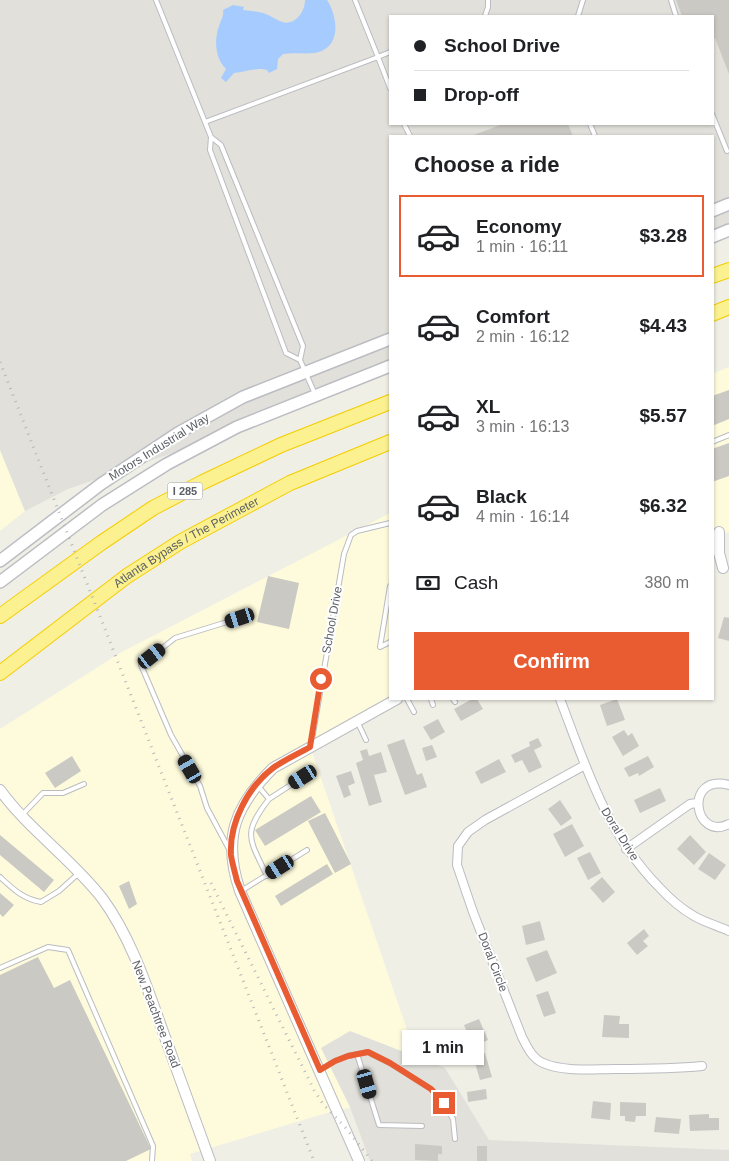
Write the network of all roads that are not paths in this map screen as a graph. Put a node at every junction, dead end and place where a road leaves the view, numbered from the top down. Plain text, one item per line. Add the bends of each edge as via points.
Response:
1 (156, 0) edge
2 (355, 0) edge
3 (488, 0) edge
4 (583, 0) edge
5 (671, 0) edge
6 (485, 15) edge
7 (578, 15) edge
8 (676, 15) edge
9 (389, 52) edge
10 (378, 57) junction
11 (389, 85) edge
12 (714, 119) edge
13 (205, 122) junction
14 (211, 137) junction
15 (727, 151) dead end
16 (729, 204) edge
17 (714, 209) edge
18 (729, 230) edge
19 (714, 236) edge
20 (729, 270) edge
21 (714, 275) edge
22 (729, 307) edge
23 (714, 313) edge
24 (389, 339) edge
25 (300, 360) junction
26 (389, 366) edge
27 (306, 372) junction
28 (316, 396) junction
29 (389, 402) edge
30 (729, 435) edge
31 (714, 441) edge
32 (389, 442) edge
33 (389, 523) edge
34 (720, 532) edge
35 (0, 561) edge
36 (721, 567) edge
37 (0, 582) edge
38 (389, 600) edge
39 (0, 616) edge
40 (240, 618) dead end
41 (389, 643) edge
42 (0, 673) edge
43 (395, 700) edge
44 (407, 700) edge
45 (431, 700) edge
46 (560, 700) edge
47 (433, 705) dead end
48 (414, 712) dead end
49 (357, 721) junction
50 (366, 740) dead end
51 (310, 747) junction
52 (585, 765) junction
53 (303, 777) dead end
54 (84, 784) dead end
55 (257, 784) junction
56 (729, 785) edge
57 (2, 797) edge
58 (269, 799) junction
59 (697, 803) junction
60 (22, 815) junction
61 (729, 824) edge
62 (626, 849) junction
63 (307, 850) dead end
64 (231, 854) junction
65 (79, 872) junction
66 (267, 876) junction
67 (0, 877) edge
68 (240, 891) junction
69 (729, 930) edge
70 (0, 968) edge
71 (357, 1054) junction
72 (702, 1066) dead end
73 (320, 1070) junction
74 (422, 1126) dead end
75 (455, 1139) dead end
76 (152, 1161) edge
77 (210, 1161) edge
78 (359, 1161) edge

1 - 13 lane
2 - 10 lane
3 - 6 lane
4 - 7 lane
5 - 8 lane
9 - 10 lane
10 - 11 lane
10 - 13 lane
12 - 15 lane
13 - 14 lane
14 - 25 lane via 221,145 303,346
14 - 25 lane via 210,150 286,353
16 - 17 main road
18 - 19 main road
20 - 21 highway
22 - 23 highway
24 - 27 main road, Motors Industrial Way
25 - 27 lane
26 - 28 main road, Motors Industrial Way
27 - 28 lane
27 - 35 main road, Motors Industrial Way via 243,397 178,433 102,484
28 - 37 main road, Motors Industrial Way via 237,427 167,464 102,505
29 - 39 highway, I 285 via 282,445 153,508
30 - 31 lane
32 - 42 highway, Atlanta Bypass / The Perimeter via 290,483 180,542 127,576
33 - 51 lane, School Drive via 357,531 351,536 344,554
34 - 36 street
38 - 41 lane via 380,648
40 - 64 lane via 175,638 141,665 171,735 200,786 207,808
43 - 49 street
44 - 48 lane
45 - 47 lane
46 - 52 street, Doral Drive
49 - 50 lane
49 - 51 street
51 - 55 street via 273,768
52 - 62 street, Doral Drive via 605,813
52 - 72 street, Doral Circle via 468,832 458,846 457,865 473,912 522,1037 530,1052 541,1062 557,1068 585,1069
53 - 58 lane
54 - 60 lane via 63,793 43,793
55 - 58 lane
55 - 64 street via 239,811
56 - 59 street via 712,784 705,788
57 - 60 street, New Peachtree Road
58 - 66 lane via 250,828 252,844
59 - 61 street via 698,812 709,825
59 - 62 street via 690,804
60 - 65 street, New Peachtree Road
62 - 69 street, Doral Drive via 673,902 694,917
63 - 66 lane
64 - 68 street
65 - 67 lane via 59,891 41,902 18,894
65 - 77 street, New Peachtree Road via 116,920 142,975
66 - 68 lane
68 - 73 street
70 - 76 lane via 48,947 68,950 153,1146
71 - 73 lane
71 - 74 lane via 379,1124
71 - 75 lane via 368,1052 431,1089 453,1119
73 - 78 street

